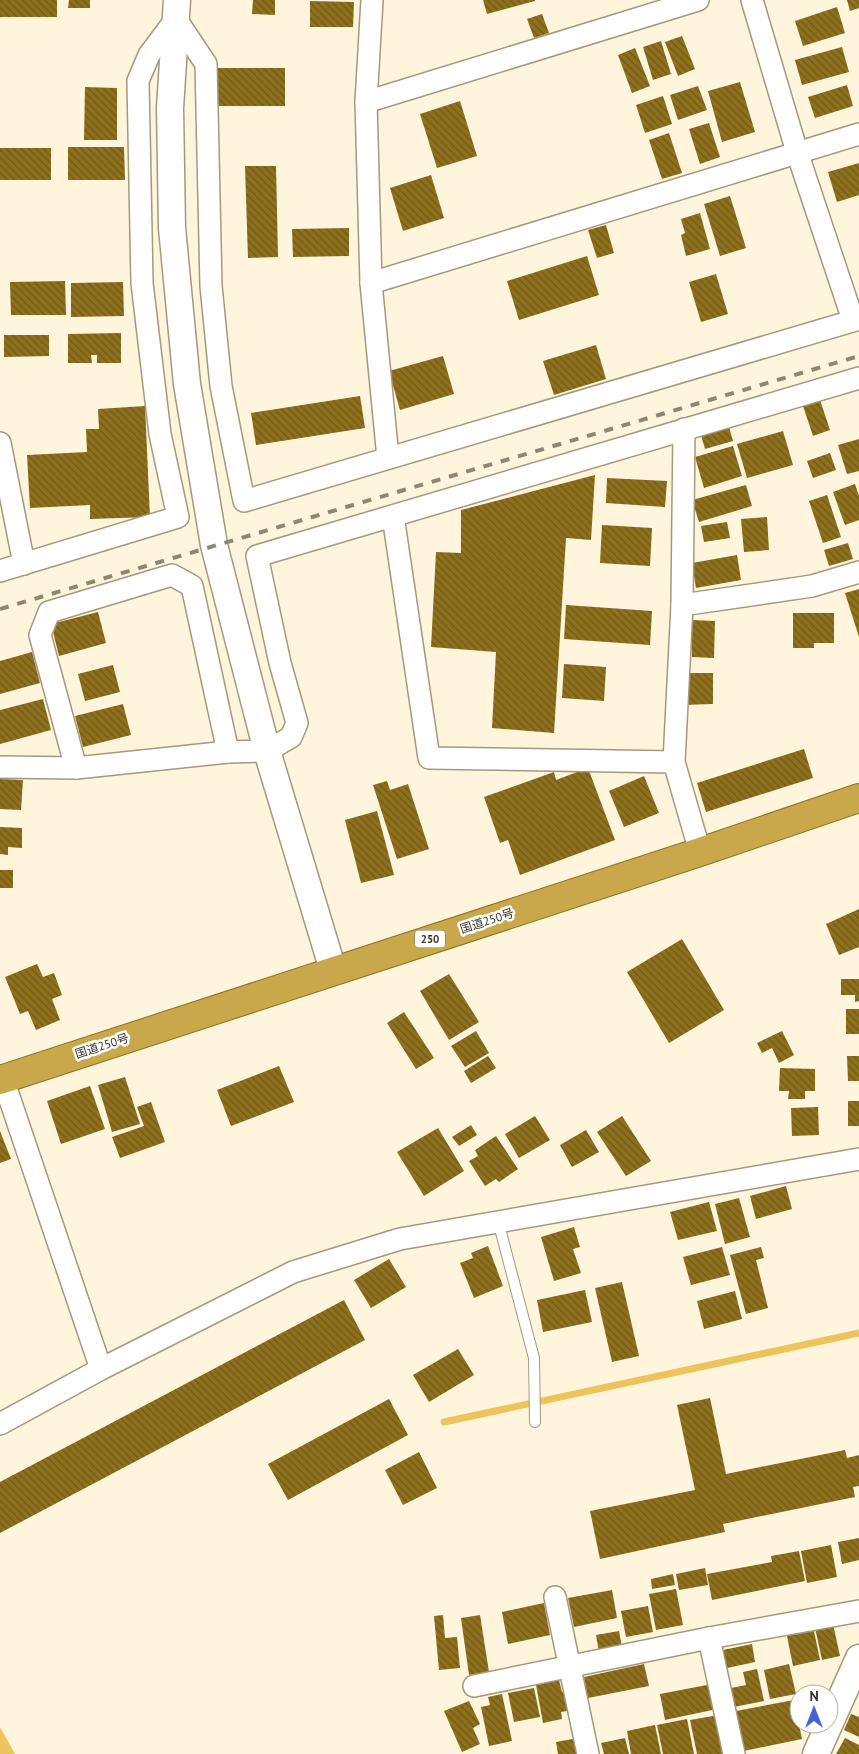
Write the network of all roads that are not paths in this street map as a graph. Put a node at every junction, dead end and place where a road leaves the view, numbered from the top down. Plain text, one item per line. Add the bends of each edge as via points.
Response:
1 (372, 0) edge
2 (698, 0) edge
3 (752, 0) edge
4 (176, 10) edge
5 (366, 102) junction
6 (859, 134) edge
7 (798, 152) junction
8 (370, 283) junction
9 (856, 320) edge
10 (859, 378) edge
11 (684, 429) junction
12 (0, 443) edge
13 (388, 458) junction
14 (393, 516) junction
15 (24, 564) junction
16 (0, 570) edge
17 (859, 572) edge
18 (682, 605) junction
19 (267, 751) junction
20 (228, 752) junction
21 (674, 762) junction
22 (0, 766) edge
23 (76, 768) junction
24 (859, 798) edge
25 (700, 852) junction
26 (333, 970) junction
27 (1, 1079) edge
28 (859, 1159) edge
29 (498, 1222) junction
30 (101, 1369) junction
31 (535, 1422) dead end
32 (0, 1424) edge
33 (555, 1597) dead end
34 (859, 1611) edge
35 (709, 1638) junction
36 (859, 1658) edge
37 (570, 1666) junction
38 (474, 1686) dead end
39 (588, 1754) edge
40 (734, 1754) edge
41 (816, 1754) edge

1 - 5 street
2 - 5 street
3 - 7 street
4 - 13 street via 206,64 210,286 221,386 244,501
4 - 15 street via 149,55 138,81 142,283 160,434 178,517
4 - 19 street via 170,108 172,228 187,384 214,545
5 - 8 street
6 - 7 street
7 - 8 street
7 - 9 street
8 - 13 street
9 - 13 street
10 - 11 street
11 - 14 street
11 - 18 street
12 - 15 street
14 - 19 street via 257,556 297,723 291,737
14 - 21 street via 429,758
15 - 16 street
17 - 18 street via 812,586
18 - 21 street
19 - 20 street
19 - 26 street
20 - 23 street
20 - 23 street via 192,586 172,575 49,612 40,635
21 - 25 street
22 - 23 street
24 - 25 highway, 国道250号 / 250
25 - 26 highway, 国道250号 / 250
26 - 27 highway, 国道250号 / 250
27 - 30 street
28 - 29 street
29 - 30 street via 400,1238 293,1272
29 - 31 lane via 534,1358
30 - 32 street
33 - 37 street
34 - 35 street
35 - 37 street
35 - 40 street
36 - 41 street
37 - 38 street
37 - 39 street

